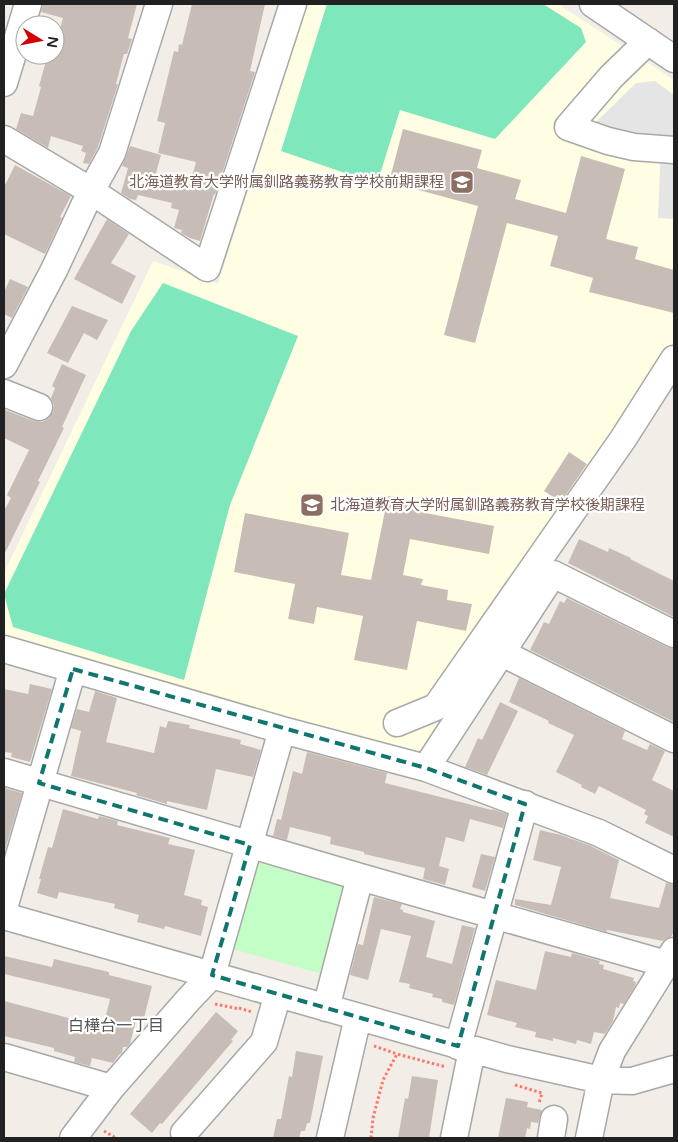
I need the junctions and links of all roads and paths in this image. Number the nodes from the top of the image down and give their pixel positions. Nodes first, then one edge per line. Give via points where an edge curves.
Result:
1 (28, 4) edge
2 (159, 4) edge
3 (293, 4) edge
4 (592, 4) edge
5 (625, 12) edge
6 (648, 41) junction
7 (674, 59) edge
8 (4, 83) edge
9 (4, 138) edge
10 (674, 150) edge
11 (91, 191) junction
12 (10, 337) edge
13 (674, 359) edge
14 (4, 365) edge
15 (4, 393) edge
16 (39, 407) dead end
17 (674, 634) edge
18 (4, 649) edge
19 (502, 653) junction
20 (73, 669) junction
21 (397, 723) dead end
22 (282, 730) junction
23 (674, 739) edge
24 (426, 768) junction
25 (4, 772) edge
26 (39, 783) junction
27 (525, 804) junction
28 (250, 845) junction
29 (674, 870) edge
30 (360, 877) junction
31 (4, 908) edge
32 (496, 915) junction
33 (4, 916) edge
34 (670, 957) edge
35 (212, 975) junction
36 (278, 994) junction
37 (326, 1008) junction
38 (358, 1017) junction
39 (465, 1048) junction
40 (4, 1058) edge
41 (674, 1068) edge
42 (601, 1080) junction
43 (111, 1088) junction
44 (184, 1133) dead end
45 (73, 1138) edge
46 (330, 1138) edge
47 (454, 1138) edge
48 (589, 1138) edge

1 - 8 street
2 - 11 street via 112,154
3 - 11 street via 207,268
4 - 5 street
5 - 6 street
6 - 7 street
6 - 10 street via 611,76 568,127 634,147
9 - 11 street
11 - 12 street via 54,270
12 - 14 street
13 - 21 street via 623,439 436,707
15 - 16 street
17 - 19 street via 553,574
18 - 20 street
19 - 23 street
19 - 24 street
20 - 22 street
20 - 26 street
22 - 24 street
22 - 28 street
24 - 27 street
25 - 26 street
26 - 28 street
26 - 31 street
27 - 29 street via 599,833
27 - 32 street
28 - 30 street
28 - 35 street
30 - 32 street
30 - 37 street
32 - 34 street
32 - 39 street
33 - 35 street
34 - 42 street via 612,1051
35 - 36 street
35 - 43 street
36 - 37 street
36 - 44 street via 264,1042
37 - 38 street
38 - 39 street
38 - 46 street
39 - 42 street
39 - 47 street
40 - 43 street
41 - 42 street via 632,1081
42 - 48 street
43 - 45 street

